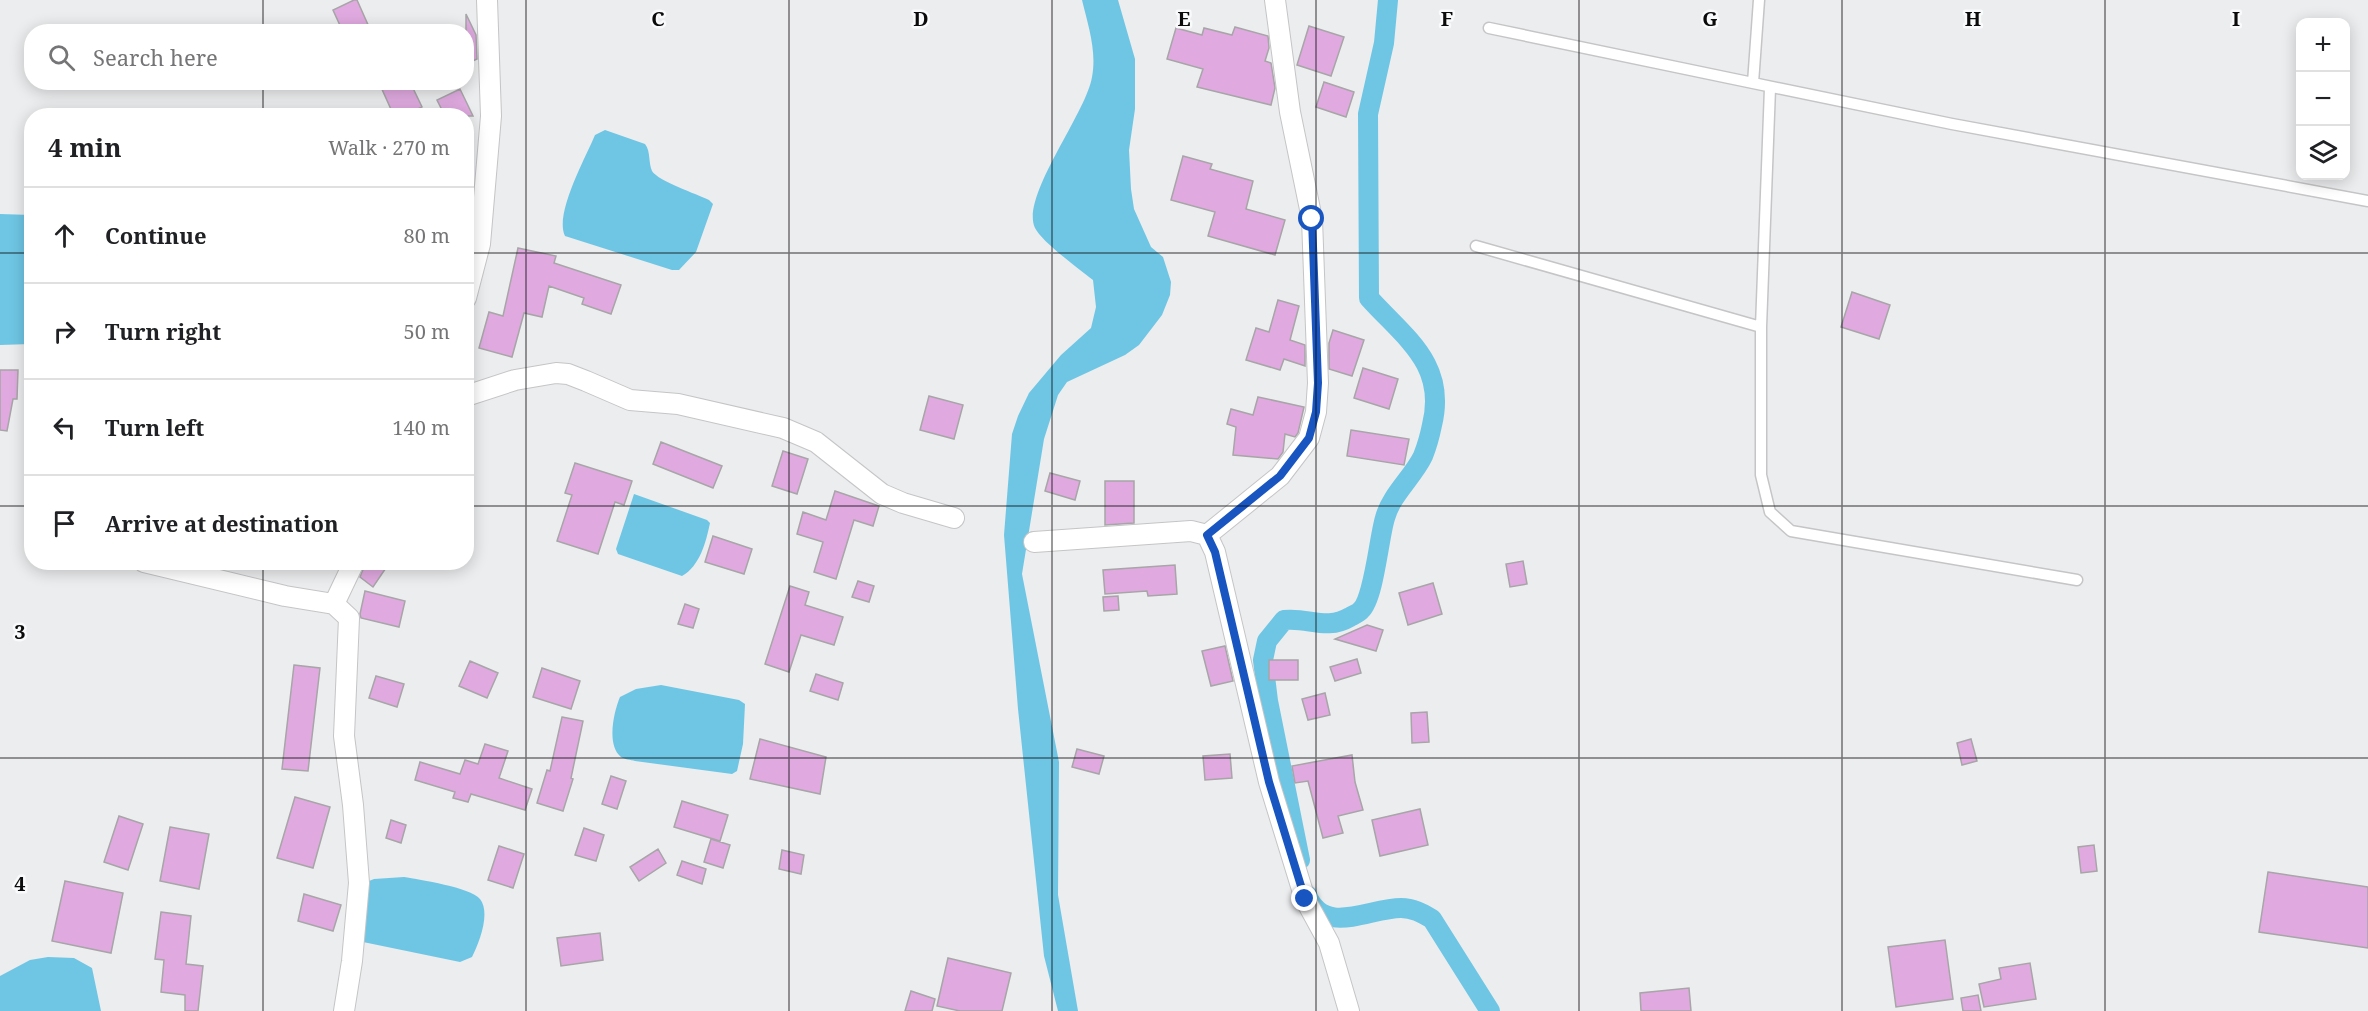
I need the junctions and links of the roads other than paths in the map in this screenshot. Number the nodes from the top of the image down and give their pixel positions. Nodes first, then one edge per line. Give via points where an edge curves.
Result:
1 (487, 0) edge
2 (1275, 0) edge
3 (1759, 0) edge
4 (1490, 28) dead end
5 (1753, 83) junction
6 (1770, 88) junction
7 (2368, 201) edge
8 (1476, 246) dead end
9 (474, 267) edge
10 (1761, 327) junction
11 (474, 393) edge
12 (954, 518) dead end
13 (1207, 535) junction
14 (1034, 542) dead end
15 (177, 570) edge
16 (350, 570) edge
17 (2077, 580) dead end
18 (334, 604) junction
19 (344, 1011) edge
20 (1349, 1011) edge

1 - 9 street via 491,116 480,244
2 - 13 street via 1290,112 1312,219 1316,412 1309,438 1280,476
3 - 5 lane
4 - 5 lane
5 - 6 lane
6 - 7 lane
6 - 10 lane
8 - 10 lane
10 - 17 lane via 1761,475 1770,512 1791,531
11 - 12 street via 515,380 568,374 630,400 678,404 783,428 816,442 882,494
13 - 14 street via 1191,531
13 - 20 street via 1215,552 1269,782 1305,899 1329,943
15 - 18 street
16 - 18 street
18 - 19 street via 349,618 344,736 358,883

